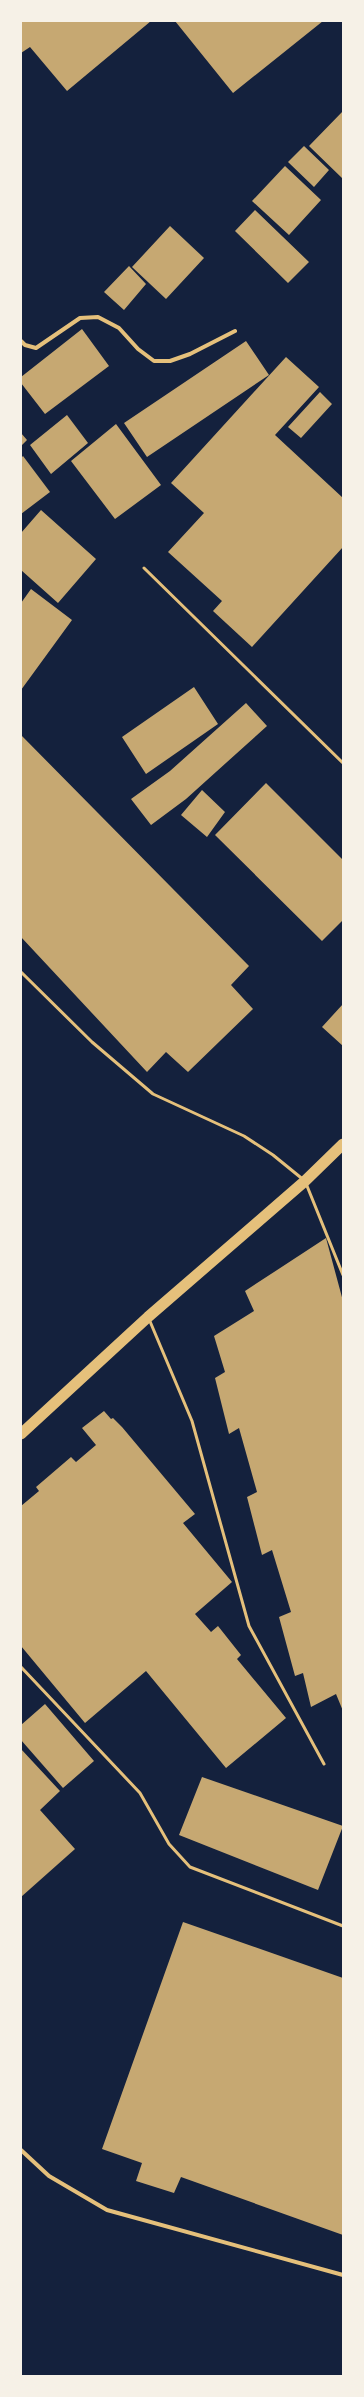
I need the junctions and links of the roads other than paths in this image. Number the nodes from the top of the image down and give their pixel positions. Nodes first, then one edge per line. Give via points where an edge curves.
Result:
1 (235, 331) dead end
2 (21, 341) edge
3 (144, 568) dead end
4 (343, 763) edge
5 (21, 972) edge
6 (343, 1144) edge
7 (305, 1181) junction
8 (343, 1275) edge
9 (148, 1317) junction
10 (21, 1434) edge
11 (21, 1667) edge
12 (324, 1764) dead end
13 (343, 1926) edge
14 (21, 2150) edge
15 (343, 2275) edge

1 - 2 street via 170,361 154,361 138,349 119,328 98,317 80,318 36,348
3 - 4 lane
5 - 7 lane via 92,1042 153,1094 244,1136
6 - 7 highway
7 - 8 lane
7 - 9 highway
9 - 10 highway
9 - 12 lane via 192,1421 249,1626
11 - 13 lane via 140,1794 169,1844 190,1866
14 - 15 street via 49,2176 107,2210

